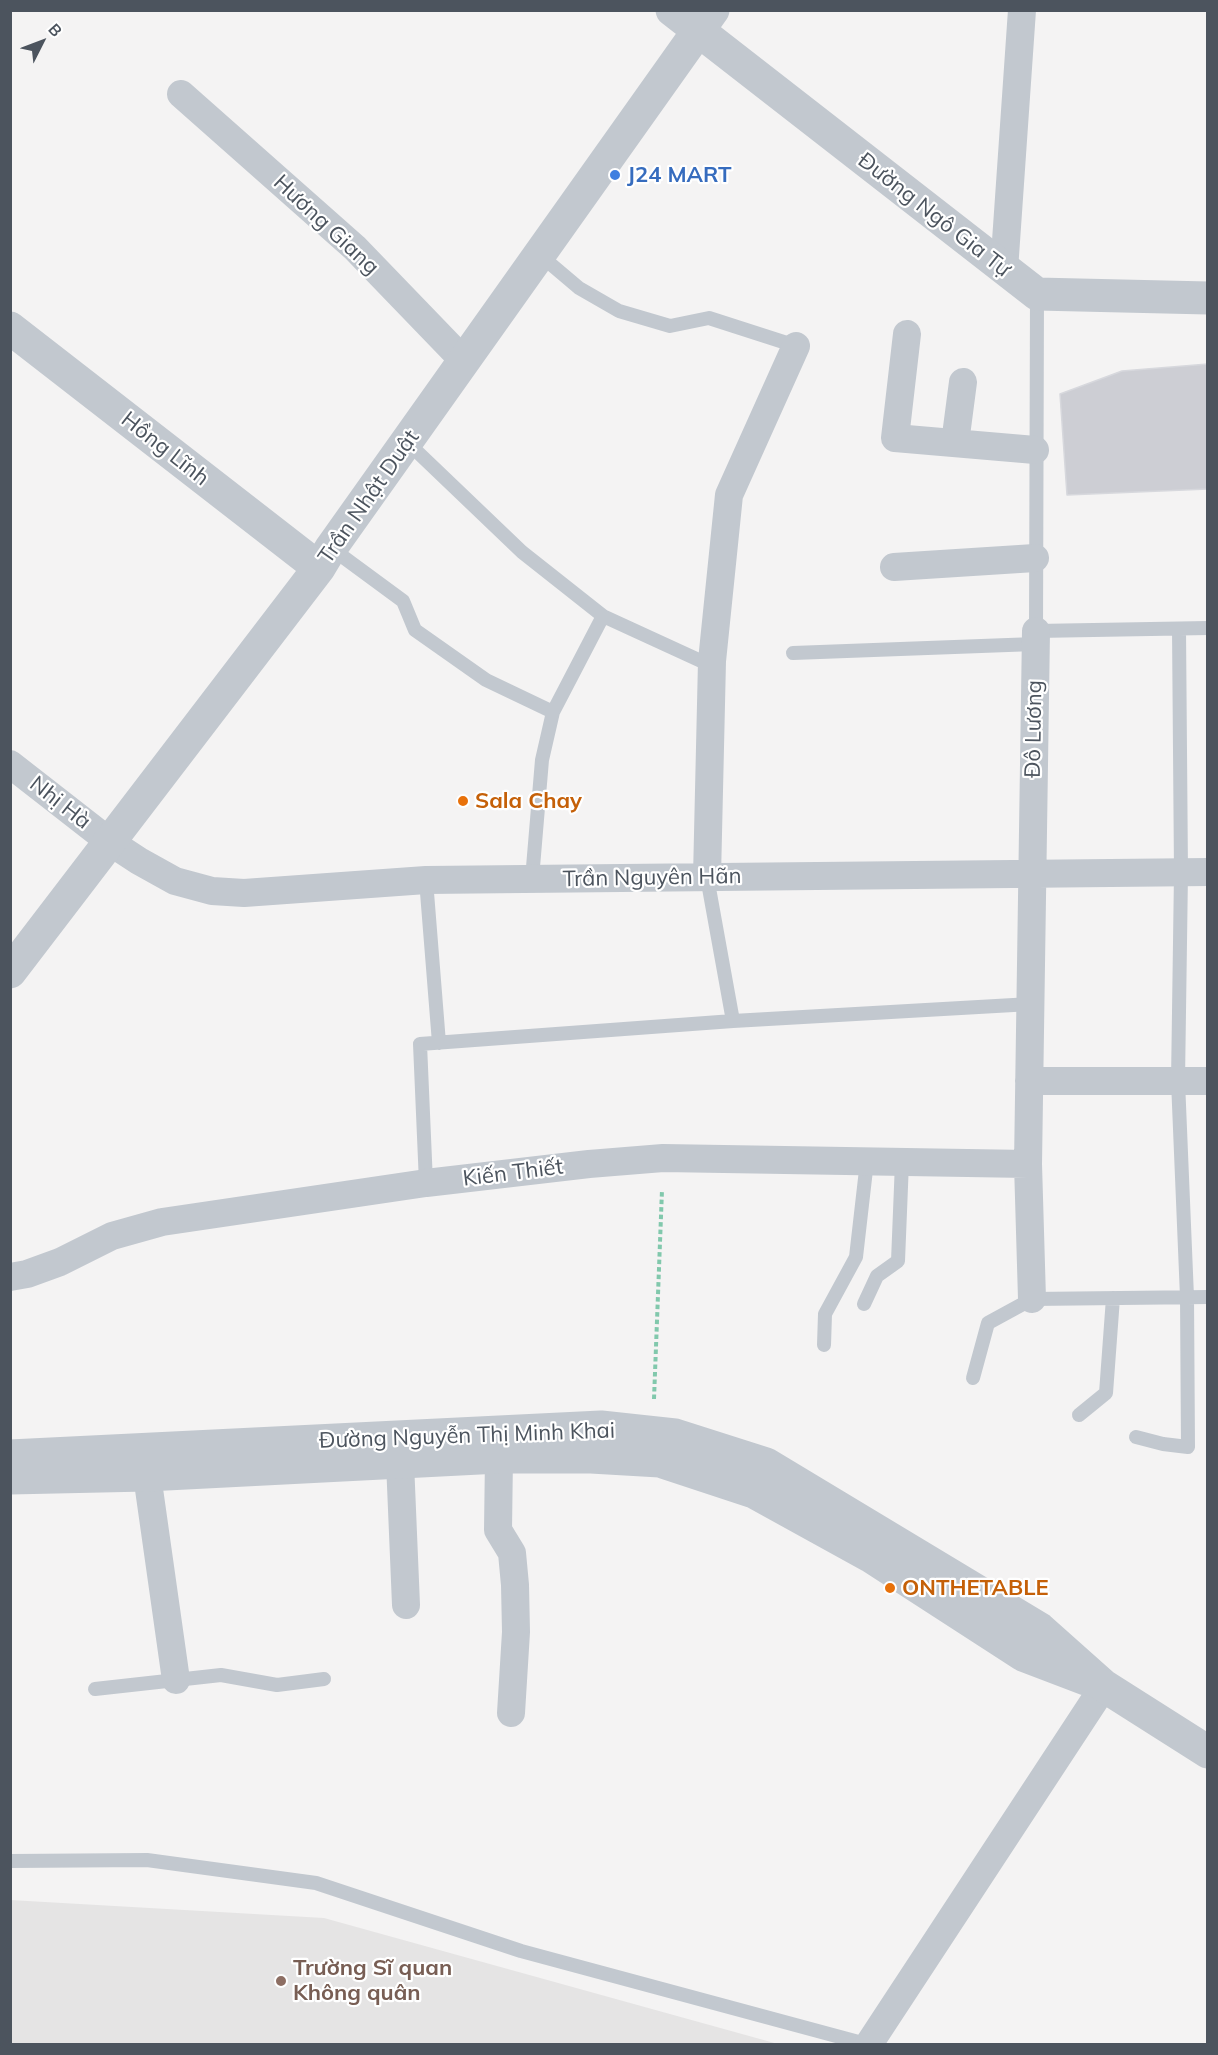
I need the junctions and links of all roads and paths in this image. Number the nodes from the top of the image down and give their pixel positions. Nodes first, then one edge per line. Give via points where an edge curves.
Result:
1 (672, 10) edge
2 (1022, 10) edge
3 (705, 21) edge
4 (181, 94) dead end
5 (540, 255) junction
6 (1005, 270) junction
7 (1037, 294) junction
8 (1208, 298) edge
9 (10, 328) edge
10 (907, 334) dead end
11 (796, 346) joint
12 (465, 361) junction
13 (963, 382) dead end
14 (407, 442) junction
15 (954, 443) junction
16 (1035, 450) junction
17 (325, 558) junction
18 (1035, 558) junction
19 (894, 567) dead end
20 (603, 616) junction
21 (1208, 628) edge
22 (1179, 629) junction
23 (1036, 638) junction
24 (792, 654) dead end
25 (712, 661) junction
26 (553, 712) junction
27 (10, 764) edge
28 (110, 842) junction
29 (1194, 872) edge
30 (1032, 874) junction
31 (707, 877) junction
32 (532, 879) junction
33 (426, 880) junction
34 (10, 972) edge
35 (1031, 1004) junction
36 (733, 1021) junction
37 (439, 1043) junction
38 (1029, 1081) junction
39 (1178, 1081) junction
40 (1208, 1081) edge
41 (663, 1158) junction
42 (867, 1161) junction
43 (902, 1162) junction
44 (1028, 1164) junction
45 (426, 1183) junction
46 (10, 1277) edge
47 (1187, 1297) junction
48 (1208, 1297) edge
49 (1113, 1298) junction
50 (1032, 1299) junction
51 (864, 1304) dead end
52 (824, 1345) dead end
53 (973, 1378) dead end
54 (1079, 1415) dead end
55 (652, 1432) junction
56 (1136, 1437) dead end
57 (10, 1456) edge
58 (499, 1457) junction
59 (146, 1462) junction
60 (400, 1462) junction
61 (10, 1478) edge
62 (406, 1605) dead end
63 (324, 1679) dead end
64 (176, 1680) junction
65 (1104, 1686) junction
66 (94, 1689) dead end
67 (512, 1713) dead end
68 (1208, 1752) edge
69 (10, 1861) edge
70 (868, 2044) edge

1 - 3 street, Đường Ngô Gia Tự
2 - 6 street
3 - 5 street, Trần Nhật Duật
3 - 6 street, Đường Ngô Gia Tự
4 - 12 street, Hương Giang via 354,248
5 - 11 lane via 579,288 619,311 670,326 709,318
5 - 12 street, Trần Nhật Duật
6 - 7 street, Đường Ngô Gia Tự
7 - 8 street
7 - 16 lane, Đô Lương
9 - 17 street, Hồng Lĩnh
10 - 15 street via 895,438
11 - 25 street via 729,495
12 - 14 street, Trần Nhật Duật
13 - 15 street
14 - 17 street, Trần Nhật Duật
14 - 20 lane via 522,552
15 - 16 street
16 - 18 lane, Đô Lương
17 - 26 lane via 403,601 415,630 486,680
17 - 28 street, Trần Nhật Duật
18 - 19 street
18 - 23 lane, Đô Lương
20 - 25 lane via 701,661
20 - 26 lane
21 - 22 lane
22 - 23 lane
22 - 29 lane
23 - 24 lane
23 - 30 street, Đô Lương
25 - 31 street
26 - 32 lane via 542,760
27 - 28 street, Nhị Hà
28 - 33 street, Trần Nguyên Hãn via 175,881 213,891 243,894
28 - 34 street, Trần Nhật Duật
29 - 30 street, Trần Nguyên Hãn
29 - 39 lane
30 - 31 street, Trần Nguyên Hãn
30 - 35 street, Đô Lương
31 - 32 street, Trần Nguyên Hãn
31 - 36 lane
32 - 33 street, Trần Nguyên Hãn
33 - 37 lane
35 - 36 lane
35 - 38 street, Đô Lương
36 - 37 lane
37 - 45 lane via 420,1044
38 - 39 street
38 - 44 street, Đô Lương
39 - 40 street
39 - 47 lane
41 - 42 street, Kiến Thiết
41 - 45 street, Kiến Thiết
41 - 55 path
42 - 43 street, Kiến Thiết
42 - 52 lane via 856,1257 825,1314
43 - 44 street, Kiến Thiết
43 - 51 lane via 898,1261 877,1276
44 - 50 street, Đô Lương
45 - 46 street, Kiến Thiết via 162,1222 112,1236 60,1262
47 - 48 lane
47 - 49 lane
47 - 56 lane via 1188,1448
49 - 50 lane
49 - 54 lane via 1106,1393
50 - 53 lane via 988,1323
55 - 59 street, Đường Nguyễn Thị Minh Khai via 601,1427
55 - 65 street, Đường Nguyễn Thị Minh Khai via 766,1464 1040,1629
57 - 59 street, Đường Nguyễn Thị Minh Khai
58 - 60 street, Đường Nguyễn Thị Minh Khai
58 - 65 street, Đường Nguyễn Thị Minh Khai via 660,1461 754,1492 870,1556 1023,1655
58 - 67 street via 498,1530 512,1553 515,1585
59 - 60 street, Đường Nguyễn Thị Minh Khai
59 - 61 street, Đường Nguyễn Thị Minh Khai
59 - 64 street
60 - 62 street
63 - 64 lane via 277,1685 221,1675
64 - 66 lane
65 - 68 street, Đường Nguyễn Thị Minh Khai
65 - 70 street
69 - 70 lane via 147,1860 316,1883 521,1951

